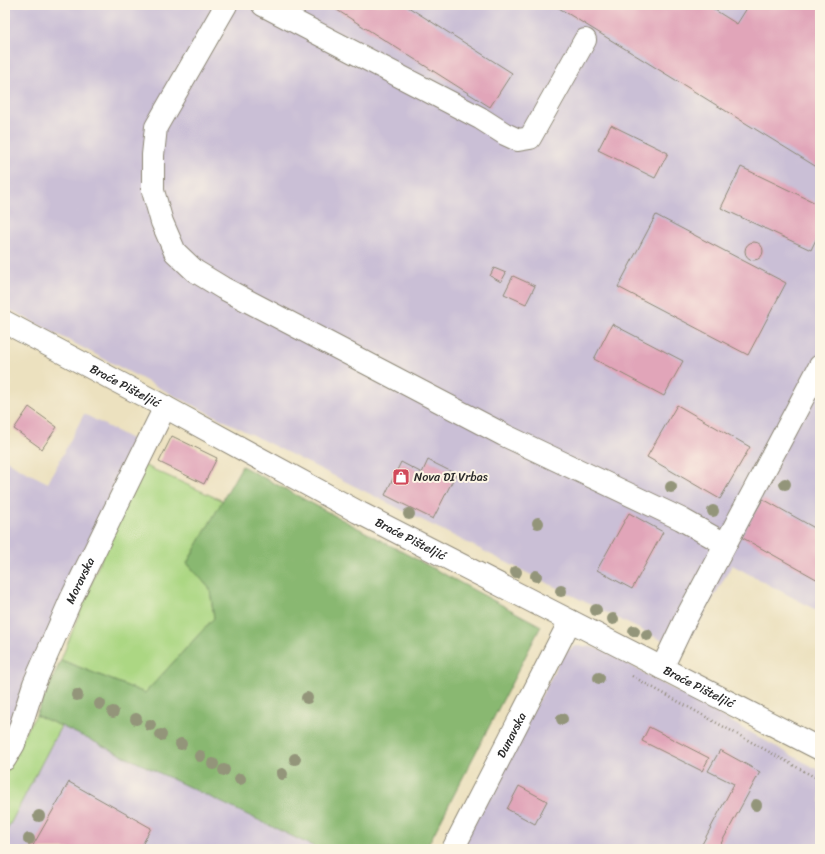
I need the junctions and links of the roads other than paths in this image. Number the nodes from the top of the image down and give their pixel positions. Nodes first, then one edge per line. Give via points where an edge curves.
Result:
1 (226, 5) edge
2 (263, 5) edge
3 (585, 40) dead end
4 (5, 322) edge
5 (820, 366) edge
6 (165, 407) junction
7 (725, 544) junction
8 (570, 621) junction
9 (662, 668) junction
10 (820, 749) edge
11 (5, 759) edge
12 (453, 849) edge

1 - 7 street via 156,127 153,191 162,222 175,252 195,271 223,288 504,435 681,519
2 - 3 street via 518,140 530,138
4 - 6 street, Braće Pišteljić
5 - 7 street
6 - 8 street, Braće Pišteljić via 358,512
6 - 11 street, Moravska via 72,598 34,684 14,744
7 - 9 street
8 - 9 street, Braće Pišteljić
8 - 12 street, Dunavska
9 - 10 street, Braće Pišteljić

